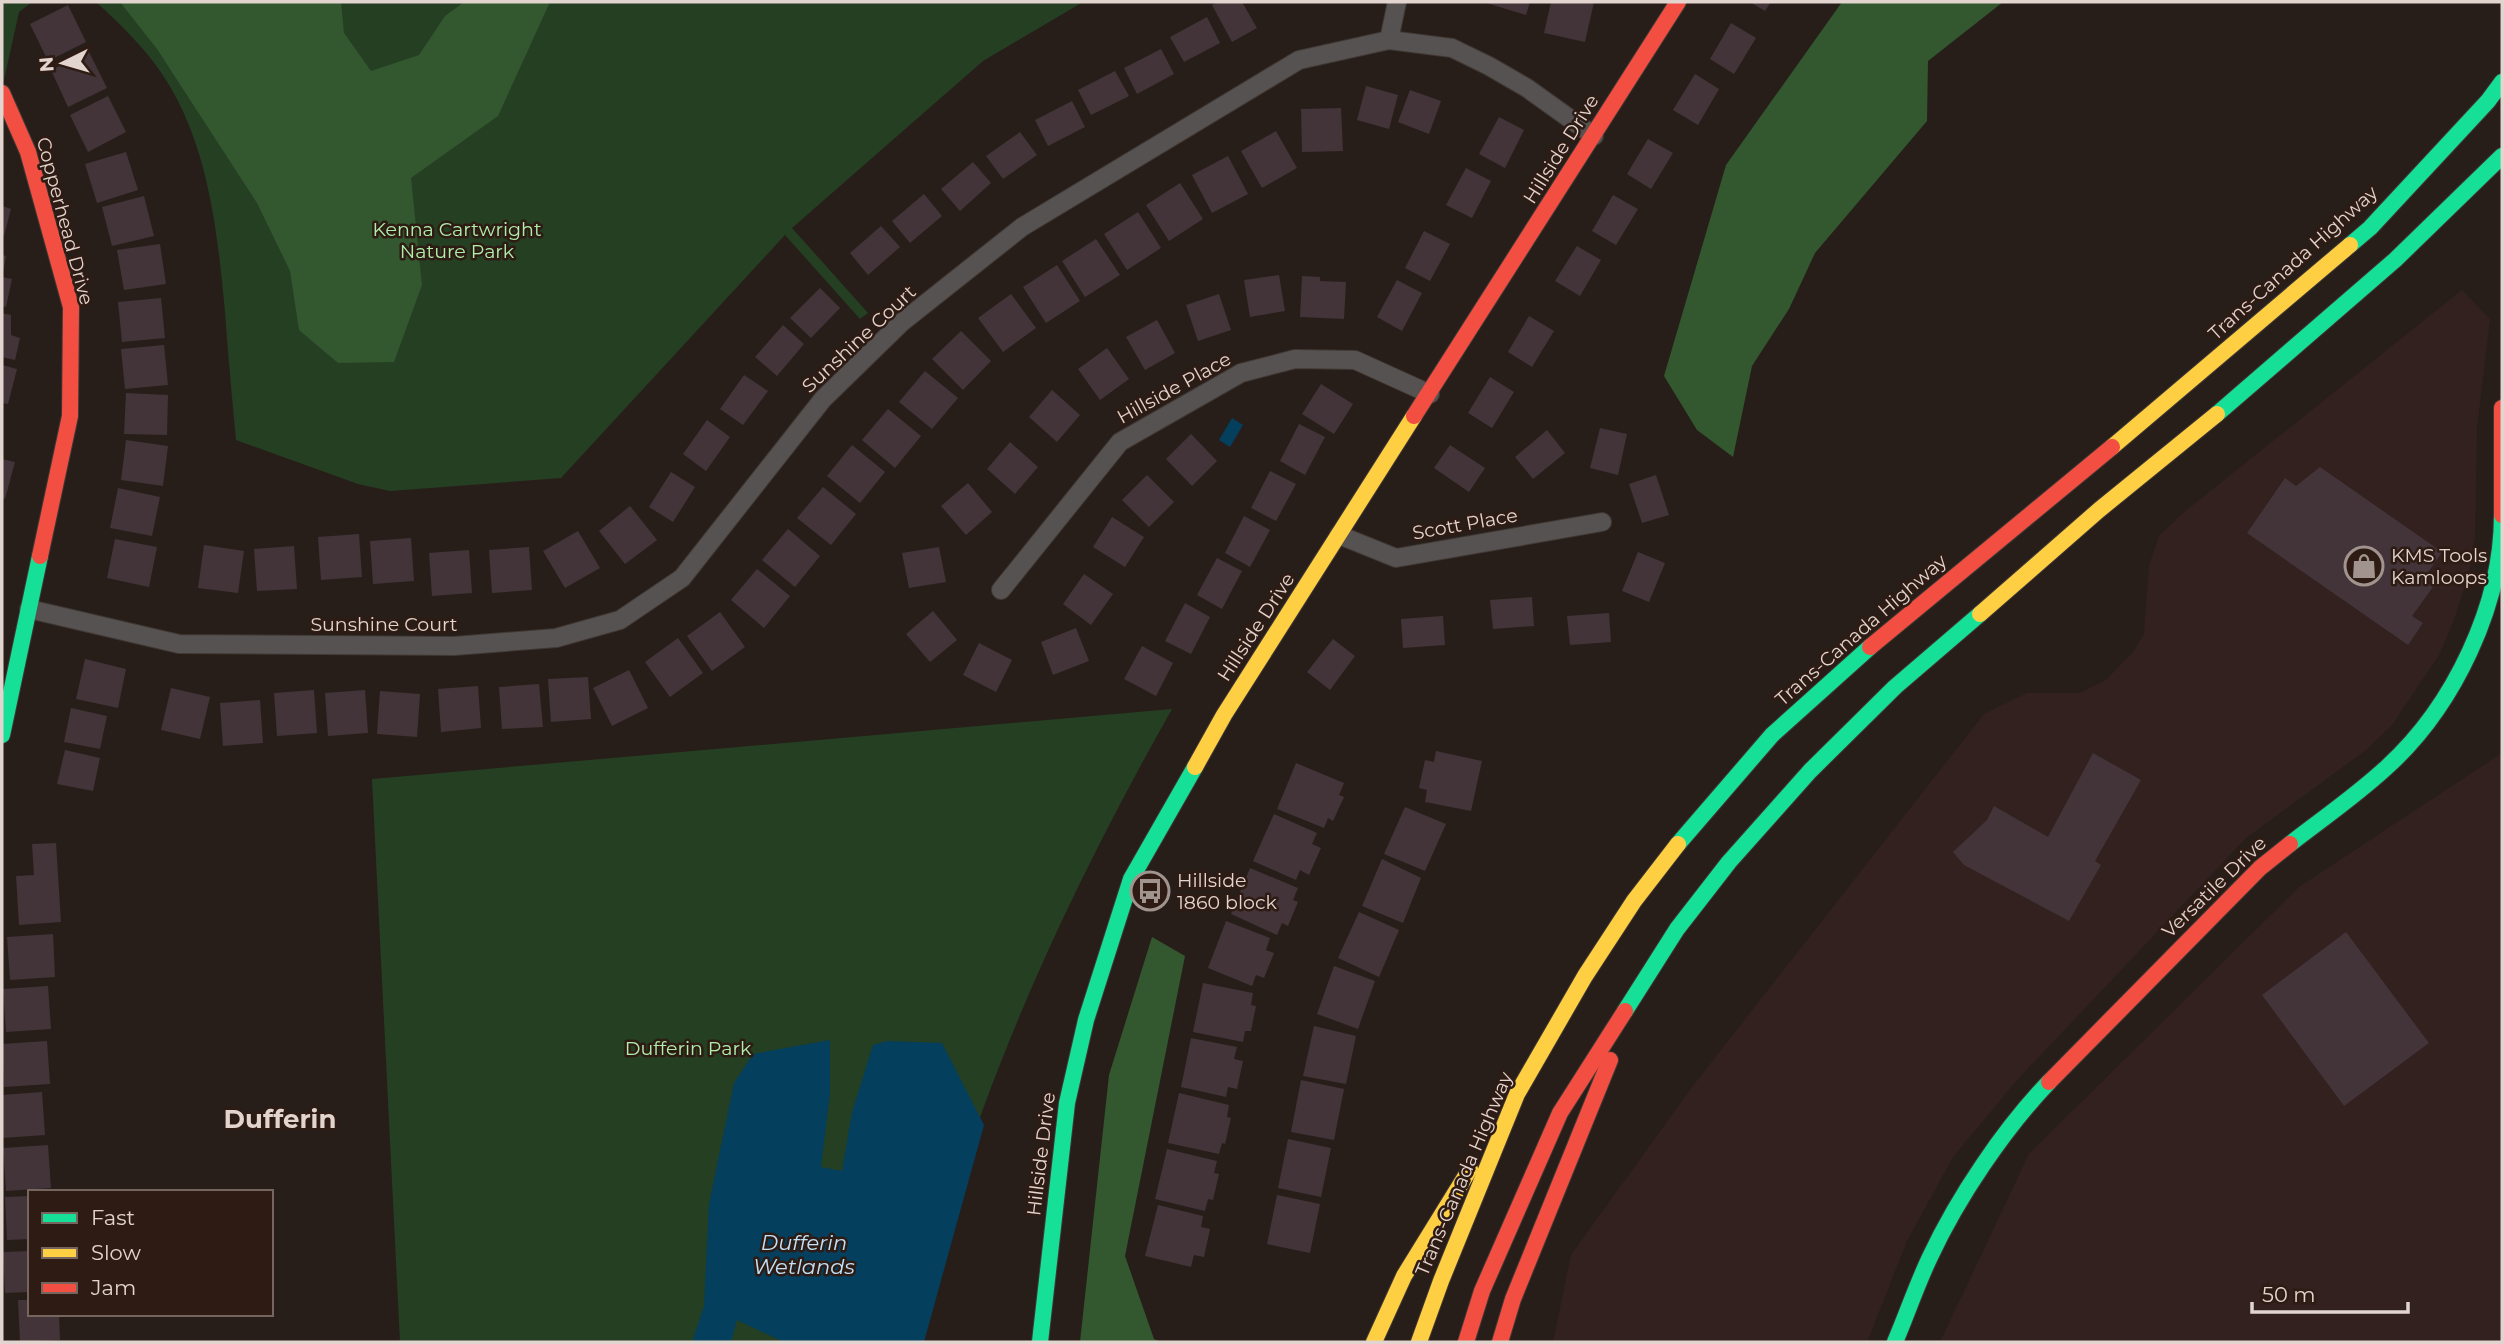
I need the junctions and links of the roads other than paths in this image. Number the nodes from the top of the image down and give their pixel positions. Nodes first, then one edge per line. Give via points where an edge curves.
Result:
1 (1397, 2) edge
2 (1678, 2) edge
3 (1389, 40) junction
4 (2502, 82) edge
5 (2, 93) edge
6 (1594, 136) junction
7 (2502, 156) edge
8 (1430, 394) junction
9 (2502, 408) edge
10 (1602, 522) dead end
11 (1339, 535) junction
12 (1001, 590) dead end
13 (29, 609) junction
14 (2, 735) edge
15 (1641, 984) junction
16 (1517, 1094) junction
17 (1040, 1342) edge
18 (1374, 1342) edge
19 (1419, 1342) edge
20 (1466, 1342) edge
21 (1500, 1342) edge
22 (1895, 1342) edge

1 - 3 street
2 - 6 main road, Hillside Drive
3 - 6 street, Sunshine Court via 1451,48 1477,60 1527,88
3 - 13 street, Sunshine Court via 1299,60 1022,227 901,323 832,390 681,578 620,620 556,638 454,646 179,644
4 - 16 main road, Trans-Canada Highway via 2370,228 1772,735 1693,824 1634,901
5 - 13 main road, Copperhead Drive via 28,152 71,307 70,416
6 - 8 main road, Hillside Drive
7 - 15 main road via 2385,269 1895,687 1810,771 1729,862
8 - 11 main road, Hillside Drive
8 - 12 street, Hillside Place via 1355,360 1295,359 1241,373 1120,442
9 - 22 main road, Versatile Drive via 2502,535 2494,583 2481,628 2446,696 2388,767 2260,868 2035,1097 1978,1172 1944,1231
10 - 11 street, Scott Place via 1396,558
11 - 17 main road, Hillside Drive via 1224,715 1131,879 1086,1020 1067,1102
13 - 14 main road, Copperhead Drive
15 - 20 main road via 1560,1114 1482,1292
15 - 21 main road via 1513,1299
16 - 18 main road via 1404,1276
16 - 19 main road, Trans-Canada Highway

